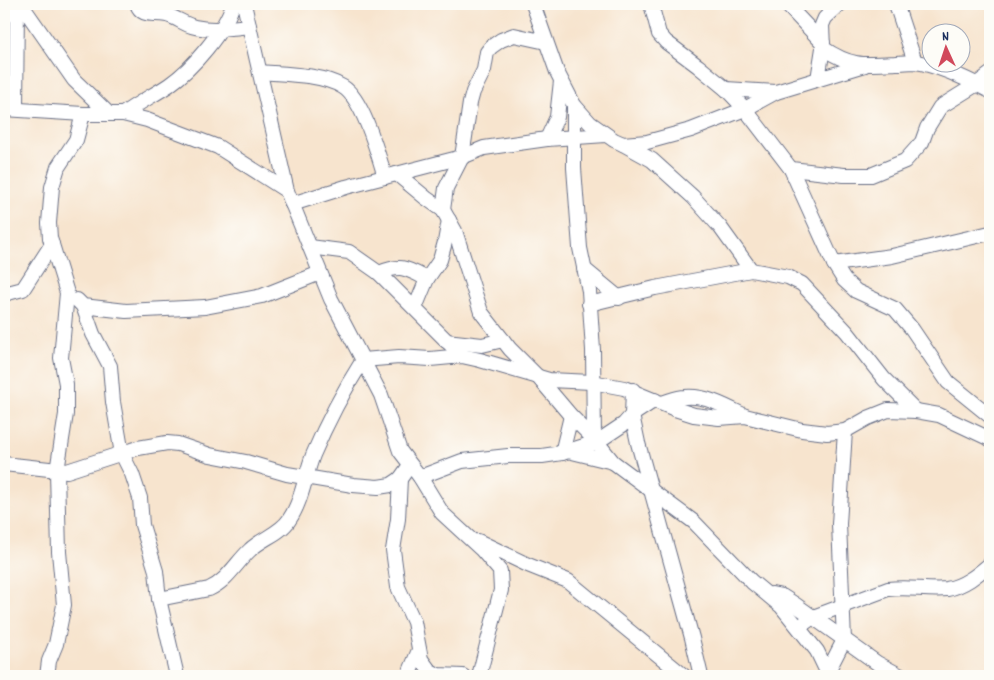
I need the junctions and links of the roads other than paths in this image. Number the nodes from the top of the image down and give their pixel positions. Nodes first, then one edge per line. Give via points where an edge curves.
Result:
1 (17, 4) edge
2 (21, 4) edge
3 (137, 4) edge
4 (232, 4) edge
5 (244, 4) edge
6 (534, 4) edge
7 (651, 4) edge
8 (786, 4) edge
9 (840, 4) edge
10 (896, 4) edge
11 (249, 26) junction
12 (220, 28) junction
13 (546, 42) junction
14 (823, 46) junction
15 (915, 62) junction
16 (865, 65) junction
17 (260, 72) junction
18 (990, 74) edge
19 (818, 78) junction
20 (561, 80) junction
21 (977, 84) junction
22 (726, 90) junction
23 (990, 91) edge
24 (776, 92) junction
25 (574, 105) junction
26 (10, 109) edge
27 (745, 109) junction
28 (83, 114) junction
29 (108, 114) junction
30 (123, 114) junction
31 (606, 135) junction
32 (574, 138) junction
33 (547, 139) junction
34 (623, 144) junction
35 (462, 157) junction
36 (791, 169) junction
37 (391, 175) junction
38 (287, 191) junction
39 (292, 204) junction
40 (446, 215) junction
41 (990, 233) edge
42 (52, 244) junction
43 (310, 246) junction
44 (462, 256) junction
45 (440, 260) junction
46 (41, 262) junction
47 (834, 264) junction
48 (584, 269) junction
49 (751, 270) junction
50 (320, 273) junction
51 (379, 273) junction
52 (427, 279) junction
53 (63, 280) junction
54 (4, 294) edge
55 (619, 298) junction
56 (76, 304) junction
57 (589, 304) junction
58 (415, 308) junction
59 (446, 341) junction
60 (506, 344) junction
61 (462, 356) junction
62 (363, 360) junction
63 (500, 366) junction
64 (538, 376) junction
65 (592, 382) junction
66 (633, 390) junction
67 (658, 402) junction
68 (916, 410) junction
69 (632, 415) junction
70 (571, 416) junction
71 (990, 416) edge
72 (845, 430) junction
73 (118, 432) junction
74 (990, 439) edge
75 (595, 440) junction
76 (138, 448) junction
77 (565, 452) junction
78 (122, 454) junction
79 (612, 462) junction
80 (4, 464) edge
81 (410, 465) junction
82 (57, 471) junction
83 (132, 474) junction
84 (306, 476) junction
85 (420, 478) junction
86 (400, 479) junction
87 (649, 488) junction
88 (466, 535) junction
89 (990, 564) edge
90 (764, 592) junction
91 (159, 599) junction
92 (843, 607) junction
93 (813, 618) junction
94 (802, 632) junction
95 (843, 639) junction
96 (419, 650) junction
97 (828, 675) edge
98 (47, 676) edge
99 (176, 676) edge
100 (408, 676) edge
101 (436, 676) edge
102 (463, 676) edge
103 (479, 676) edge
104 (684, 676) edge
105 (701, 676) edge
106 (902, 676) edge

1 - 26 street
2 - 29 street via 74,80
3 - 12 street via 139,10 147,14 167,15 196,28
4 - 12 street via 230,14
5 - 11 street
6 - 13 street
7 - 22 street via 659,34
8 - 14 street
9 - 14 street via 822,25
10 - 15 street
11 - 12 street
11 - 17 street
12 - 30 street via 183,73
13 - 20 street
13 - 35 street via 514,35 501,40 487,52 482,75 473,92
14 - 16 street via 838,58
14 - 19 street
15 - 16 street
15 - 21 street
16 - 19 street
17 - 37 street via 322,79 342,86 352,94
17 - 38 street
18 - 21 street
19 - 24 street
20 - 25 street
20 - 33 street via 557,117
21 - 23 street
21 - 36 street via 940,107 926,128 922,142 905,161 871,174 844,175
22 - 24 street
22 - 27 street
24 - 27 street
25 - 31 street
25 - 32 street
26 - 28 street
27 - 34 street via 690,130 647,142
27 - 36 street
28 - 29 street
28 - 42 street via 76,140 58,166 52,187 49,222
29 - 30 street
30 - 38 street via 218,147
31 - 32 street
31 - 34 street
32 - 33 street
32 - 48 street via 579,239
33 - 35 street via 484,148
34 - 49 street via 652,160 693,197
35 - 37 street
35 - 40 street via 446,188
36 - 47 street
37 - 39 street
37 - 40 street
38 - 39 street
39 - 43 street
40 - 44 street via 455,231
40 - 45 street via 445,242
41 - 47 street via 892,256
42 - 46 street
42 - 53 street
43 - 50 street
43 - 51 street via 349,252
44 - 45 street
44 - 60 street via 481,312
45 - 52 street
46 - 53 street
46 - 54 street via 23,289
47 - 71 street via 856,292 895,309 948,382
48 - 55 street
48 - 57 street
49 - 55 street
49 - 68 street via 788,276 802,284 884,379
50 - 56 street via 262,296 205,307 126,311
50 - 62 street
51 - 52 street via 399,267
51 - 58 street
52 - 58 street
53 - 56 street
55 - 57 street
56 - 73 street via 110,366
56 - 82 street via 61,358 66,384 66,414
57 - 65 street
58 - 59 street
59 - 60 street
59 - 61 street
60 - 63 street
60 - 64 street
61 - 62 street
61 - 63 street
62 - 81 street via 381,396 400,451
62 - 84 street via 331,418
63 - 64 street
64 - 65 street via 549,380
64 - 70 street
65 - 66 street
65 - 75 street
66 - 67 street
66 - 69 street
67 - 69 street
67 - 72 street via 694,415 719,418 745,416 827,433
68 - 72 street via 888,410
68 - 74 street via 939,416
69 - 75 street via 624,424
69 - 87 street
70 - 75 street
70 - 77 street
72 - 92 street via 839,524
73 - 76 street
73 - 78 street
75 - 77 street
75 - 79 street
76 - 78 street
76 - 83 street
76 - 84 street via 178,444 210,455
77 - 79 street
77 - 85 street via 462,461
78 - 82 street
78 - 83 street
79 - 87 street
80 - 82 street
81 - 85 street
81 - 86 street
82 - 98 street via 64,605
83 - 91 street via 140,498 142,526 156,571
84 - 86 street via 378,487 391,485
84 - 91 street via 288,522 249,550 216,586
85 - 88 street via 442,513
86 - 96 street via 394,566 398,586 414,622
87 - 90 street via 694,522
87 - 105 street
88 - 103 street via 500,571 501,590
88 - 104 street via 568,581
89 - 92 street via 970,580 953,587 888,589
90 - 93 street via 782,596
90 - 94 street via 781,606
91 - 99 street
92 - 93 street
92 - 95 street
93 - 94 street
93 - 95 street
94 - 95 street
94 - 97 street via 817,650
95 - 97 street
95 - 106 street
96 - 100 street
96 - 101 street via 421,659
101 - 102 street

